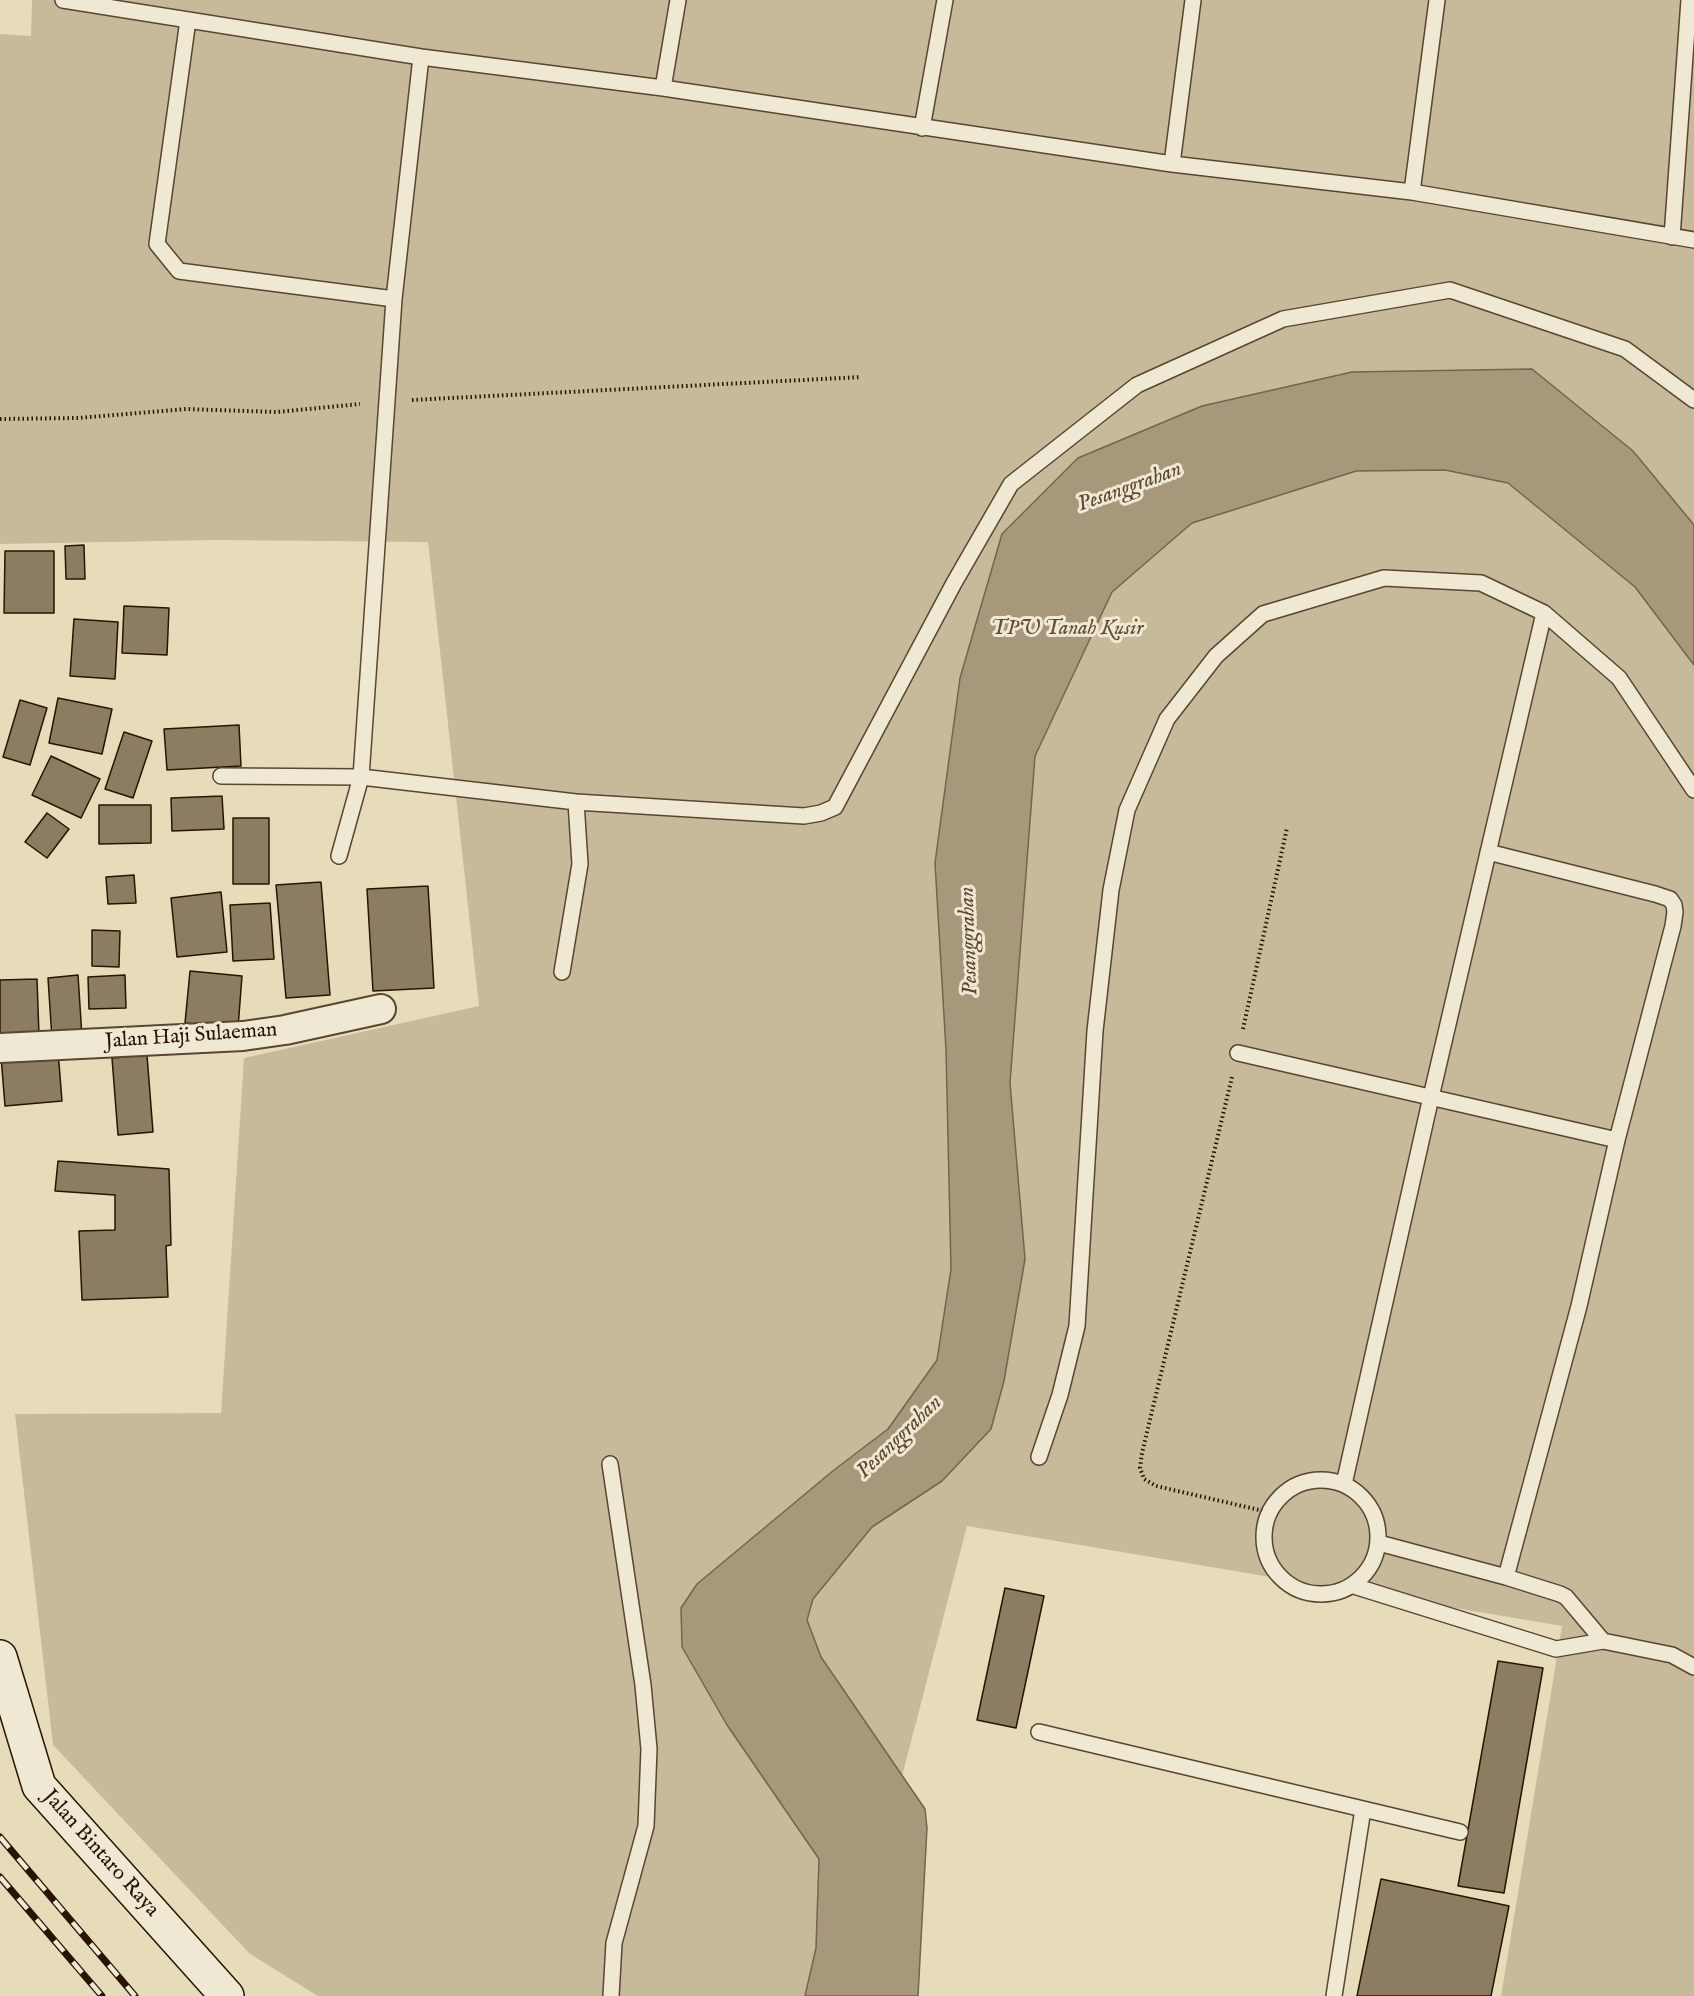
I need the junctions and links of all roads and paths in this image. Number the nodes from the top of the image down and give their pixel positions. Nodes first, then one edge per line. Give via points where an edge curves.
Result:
1 (63, 0) edge
2 (678, 0) edge
3 (945, 0) edge
4 (1193, 0) edge
5 (1437, 0) edge
6 (1689, 0) edge
7 (188, 20) junction
8 (421, 57) junction
9 (663, 88) junction
10 (921, 128) junction
11 (1172, 165) junction
12 (1412, 192) junction
13 (1672, 237) junction
14 (1694, 240) edge
15 (394, 299) junction
16 (861, 377) dead end
17 (1694, 399) edge
18 (387, 401) junction
19 (0, 419) edge
20 (1544, 613) junction
21 (221, 776) dead end
22 (361, 777) junction
23 (1694, 790) edge
24 (576, 802) junction
25 (1287, 828) dead end
26 (1488, 852) junction
27 (339, 856) dead end
28 (562, 972) dead end
29 (381, 1009) dead end
30 (0, 1048) edge
31 (1238, 1053) junction
32 (1431, 1097) junction
33 (1617, 1140) junction
34 (1039, 1457) dead end
35 (610, 1464) dead end
36 (1344, 1484) junction
37 (1268, 1512) junction
38 (1379, 1543) junction
39 (1506, 1577) junction
40 (1354, 1586) junction
41 (1603, 1641) junction
42 (0, 1657) edge
43 (1694, 1667) edge
44 (1039, 1732) dead end
45 (1363, 1809) junction
46 (1460, 1832) dead end
47 (227, 1996) edge
48 (611, 1996) edge
49 (1334, 1996) edge

1 - 7 lane
2 - 9 lane
3 - 10 lane
4 - 11 lane
5 - 12 lane
6 - 13 lane
7 - 8 lane
7 - 15 lane via 157,244 179,271
8 - 9 lane
8 - 15 lane
9 - 10 lane
10 - 11 lane
11 - 12 lane
12 - 13 lane
13 - 14 lane
15 - 18 lane
16 - 18 path
17 - 24 lane via 1624,349 1450,290 1283,319 1137,385 1011,484 835,807 804,816
18 - 19 path via 277,412 186,409 78,418
18 - 22 lane
20 - 23 lane via 1619,678
20 - 26 lane
20 - 34 lane via 1481,583 1384,578 1263,615 1216,656 1167,719 1127,810 1111,890 1095,1031 1077,1326
21 - 22 lane
22 - 24 lane
22 - 27 lane
24 - 28 lane via 579,864
25 - 31 path
26 - 32 lane
26 - 33 lane via 1655,894 1670,899 1674,905 1673,926
29 - 30 street, Jalan Haji Sulaeman via 243,1036
31 - 32 lane
31 - 37 path via 1140,1468 1144,1479 1156,1486
32 - 33 lane
32 - 36 lane
33 - 39 lane via 1579,1306
35 - 48 lane via 649,1749 646,1826 614,1943
36 - 37 lane via 1315,1479 1288,1490
36 - 38 lane via 1371,1508
37 - 40 lane via 1264,1549 1283,1582 1318,1596
38 - 39 lane
38 - 40 lane via 1371,1567
39 - 41 lane via 1566,1597
40 - 41 lane via 1556,1649
41 - 43 lane via 1672,1655
42 - 47 main road, Jalan Bintaro Raya via 39,1786
44 - 45 lane
45 - 46 lane
45 - 49 lane

